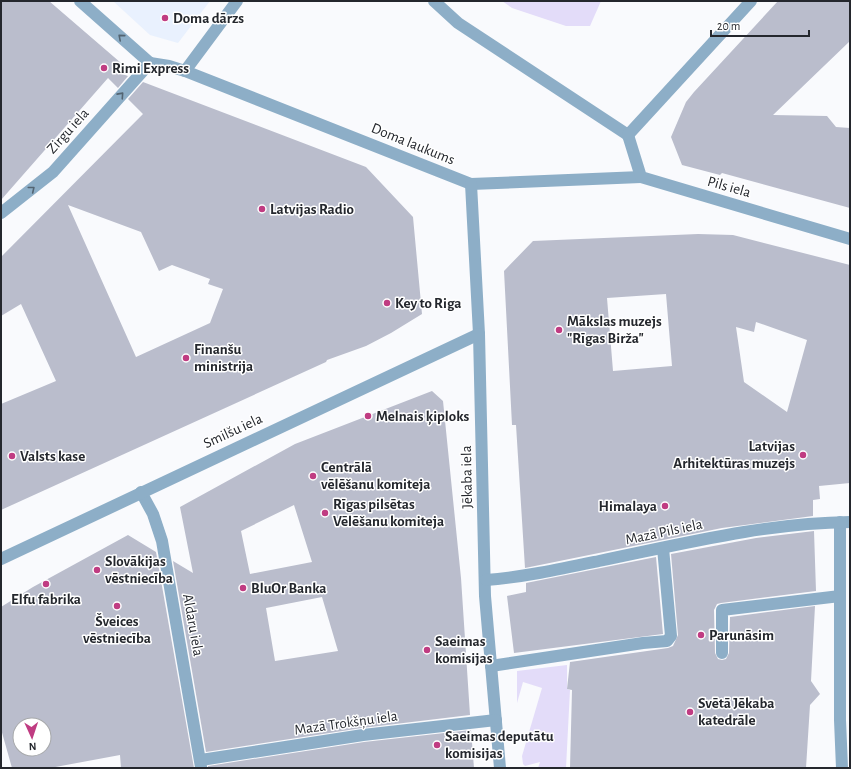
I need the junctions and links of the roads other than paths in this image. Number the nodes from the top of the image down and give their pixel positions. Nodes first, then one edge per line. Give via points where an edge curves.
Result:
1 (80, 1) edge
2 (237, 1) edge
3 (434, 1) edge
4 (751, 1) edge
5 (150, 63) junction
6 (184, 71) junction
7 (628, 135) junction
8 (641, 177) junction
9 (471, 184) junction
10 (1, 213) edge
11 (850, 239) edge
12 (479, 334) junction
13 (142, 492) junction
14 (845, 522) edge
15 (663, 548) junction
16 (1, 559) edge
17 (486, 580) junction
18 (840, 596) junction
19 (722, 653) dead end
20 (491, 666) junction
21 (496, 720) junction
22 (201, 764) edge
23 (500, 768) edge
24 (842, 768) edge

5 -> 1 street
2 - 6 street
3 - 7 street via 458,23
4 - 7 street
5 - 6 street, Doma laukums
10 -> 5 street, Zirgu iela via 53,172
6 - 9 street, Doma laukums
7 - 8 street
8 - 9 street, Doma laukums
8 - 11 street, Pils iela
9 - 12 street, Jēkaba iela
12 - 13 street, Smilšu iela
12 - 17 street, Jēkaba iela
13 - 16 street, Smilšu iela
13 - 22 street, Aldaru iela via 162,541
14 - 15 street, Mazā Pils iela via 785,525
14 - 18 street
15 - 17 street, Mazā Pils iela via 520,577
15 - 20 street via 671,636 667,641
17 - 20 street, Jēkaba iela
18 - 19 street via 722,610
18 - 24 street
20 - 21 street, Jēkaba iela
21 - 22 street, Mazā Trokšņu iela via 363,736
21 - 23 street, Jēkaba iela

